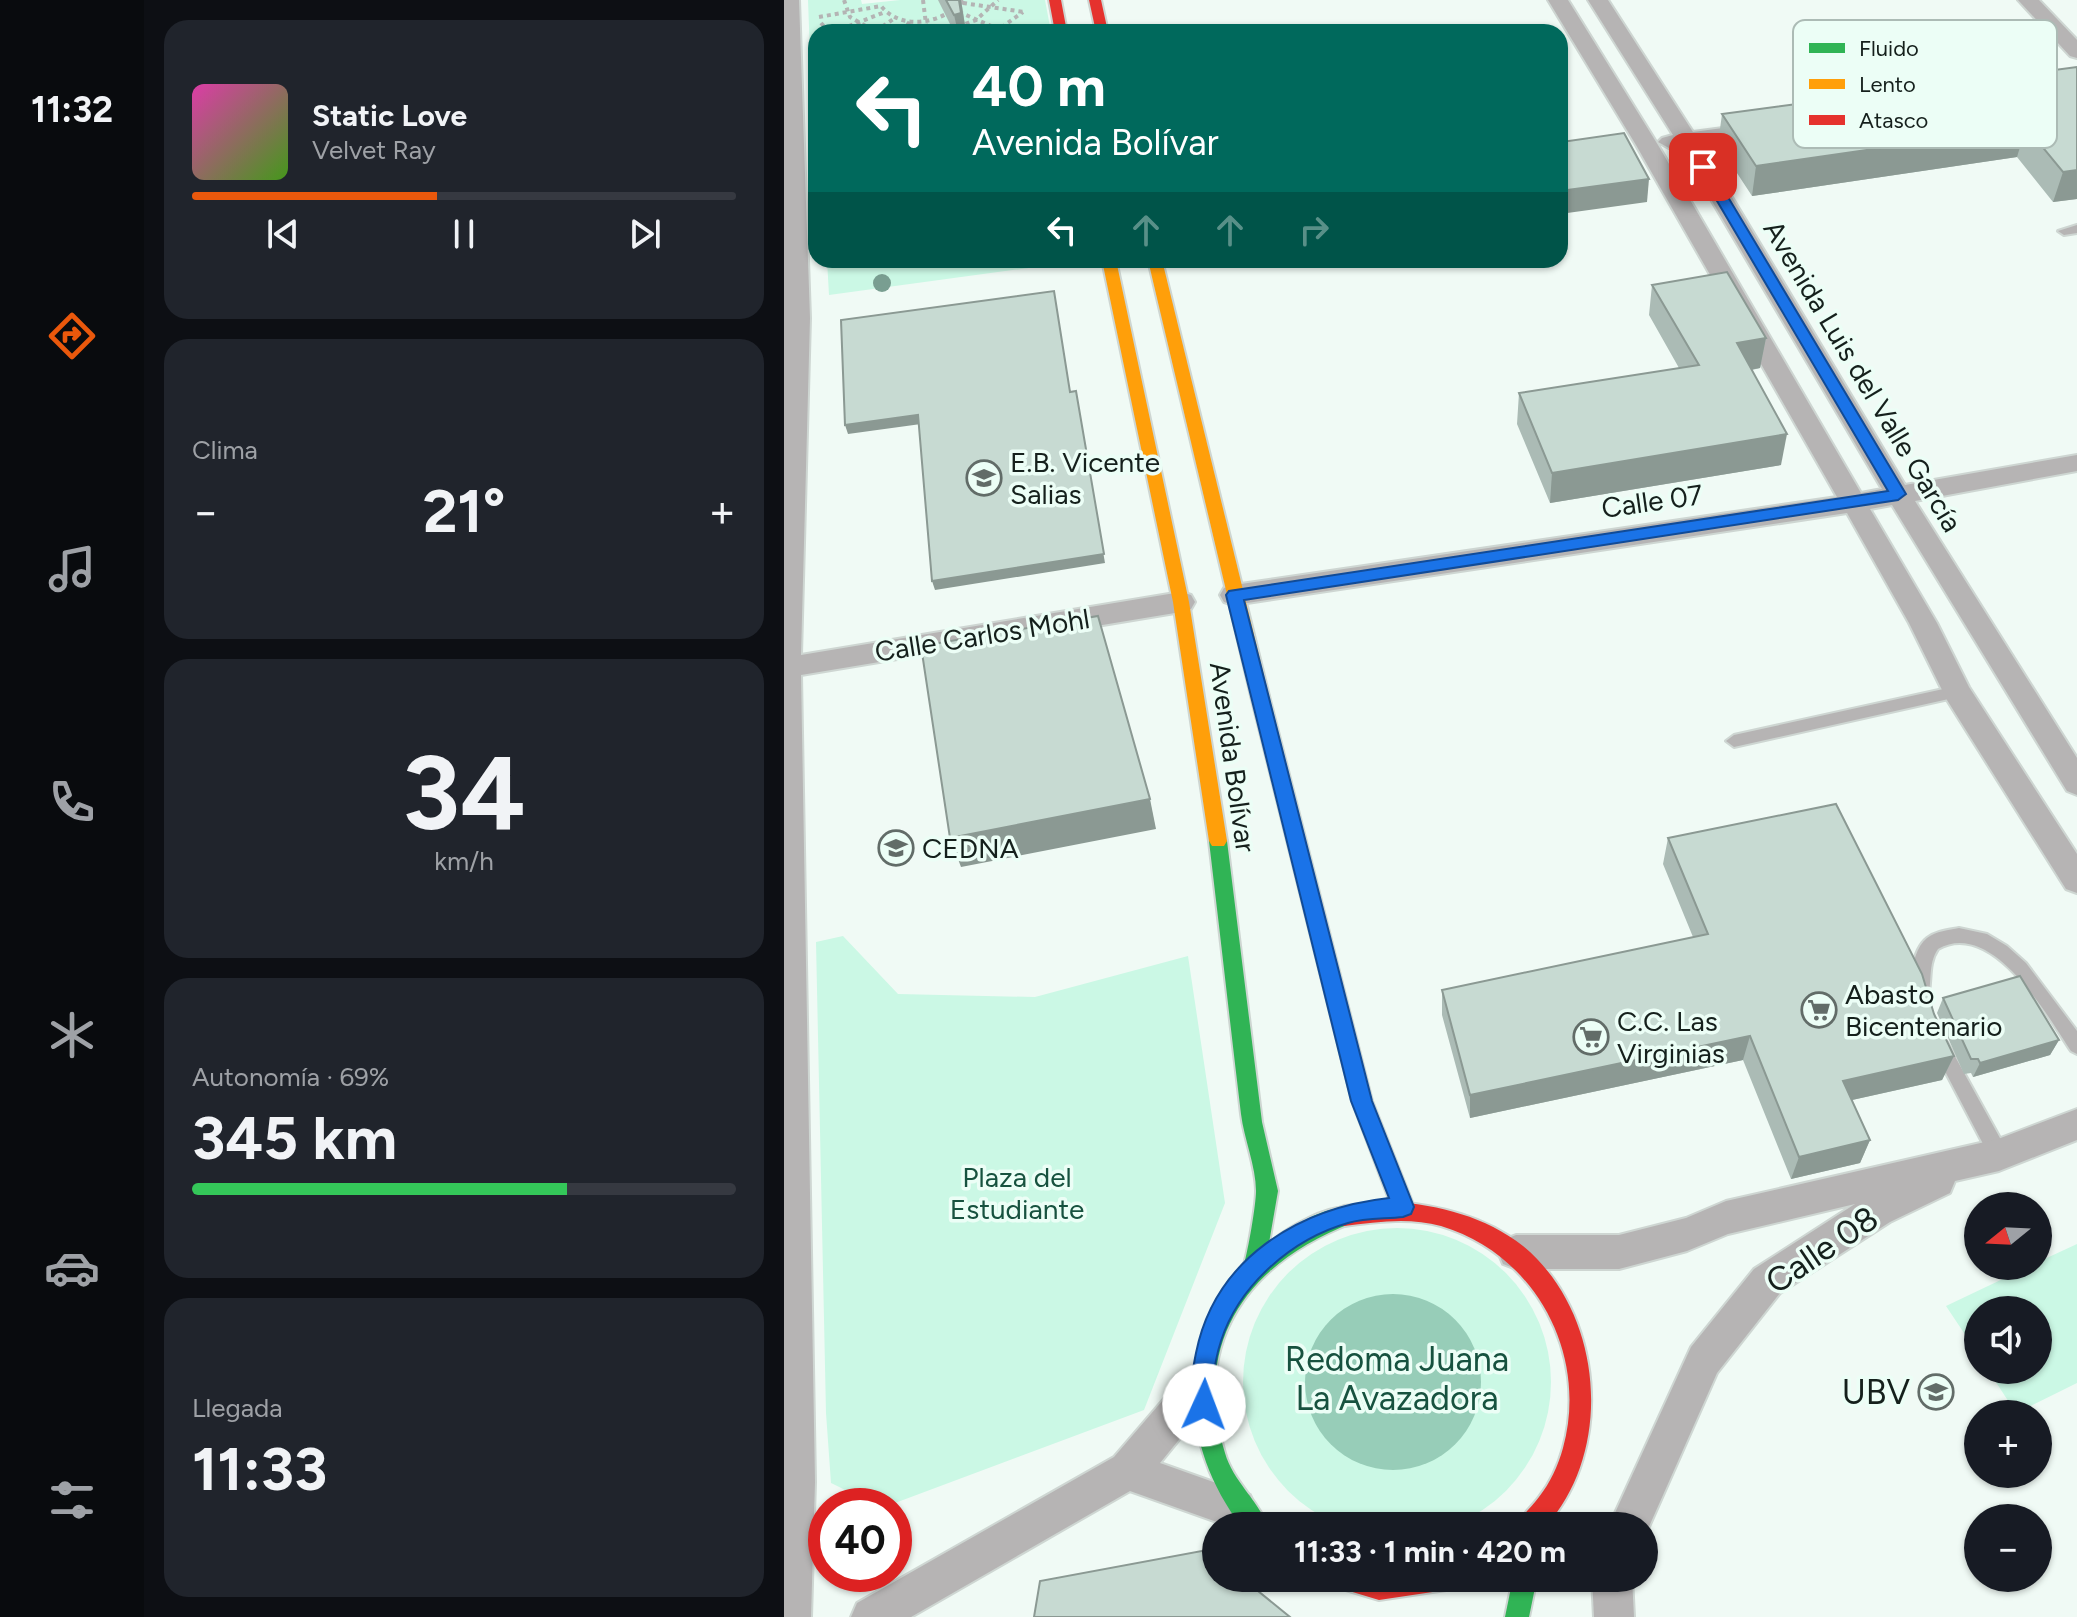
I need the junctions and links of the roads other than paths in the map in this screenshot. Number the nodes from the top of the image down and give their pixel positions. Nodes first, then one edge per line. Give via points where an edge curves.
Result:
1 (1095, 0) edge
2 (1558, 0) edge
3 (1598, 0) edge
4 (2028, 0) edge
5 (790, 11) edge
6 (2047, 20) edge
7 (1100, 24) edge
8 (2057, 31) edge
9 (2077, 52) edge
10 (788, 81) edge
11 (1779, 127) edge
12 (1687, 140) junction
13 (1635, 147) junction
14 (1111, 268) edge
15 (1157, 268) edge
16 (2077, 463) edge
17 (1898, 494) junction
18 (1854, 503) junction
19 (1234, 595) junction
20 (1181, 602) junction
21 (786, 668) edge
22 (1957, 692) junction
23 (1734, 741) dead end
24 (2077, 783) edge
25 (2077, 880) edge
26 (1925, 1006) edge
27 (1935, 1032) edge
28 (2077, 1046) edge
29 (2077, 1124) edge
30 (1999, 1155) junction
31 (1403, 1207) junction
32 (1516, 1252) junction
33 (1254, 1267) junction
34 (1202, 1384) junction
35 (1128, 1471) junction
36 (1233, 1512) edge
37 (1243, 1512) edge
38 (1541, 1512) edge
39 (1635, 1512) edge
40 (1522, 1592) edge
41 (1613, 1592) edge
42 (791, 1617) edge
43 (871, 1617) edge
44 (1517, 1617) edge
45 (1614, 1617) edge

1 - 7 street
2 - 13 street
3 - 12 street, Avenida Luis del Valle García
4 - 6 street
5 - 10 street
8 - 9 street
10 - 21 street via 798,318
11 - 12 street
12 - 13 street
12 - 17 street, Avenida Luis del Valle García
13 - 18 street
14 - 20 street, Avenida Bolívar
15 - 19 street, Avenida Bolívar
16 - 17 street, Calle 07
17 - 18 street, Calle 07
17 - 24 street, Avenida Luis del Valle García
18 - 19 street, Calle 07
18 - 22 street
19 - 31 street, Avenida Bolívar via 1362,1101
20 - 21 street, Calle Carlos Mohl
20 - 33 street, Avenida Bolívar via 1213,799 1252,1122 1267,1191
21 - 42 street via 795,1482
22 - 23 lane
22 - 25 street
26 - 28 lane via 1920,992 1925,954 1934,941 1957,934 1990,943 2035,982
27 - 30 lane
29 - 30 street
30 - 32 street via 1726,1218 1619,1252
30 - 39 street, Calle 08 via 1877,1210 1767,1281 1704,1360
31 - 32 street via 1463,1220
31 - 33 street via 1349,1212 1298,1232
32 - 38 street via 1553,1295 1576,1348 1582,1407 1569,1467
33 - 34 street via 1228,1301 1210,1341
34 - 35 street
34 - 37 street via 1208,1449
35 - 36 street
35 - 43 street
40 - 44 street
41 - 45 street

